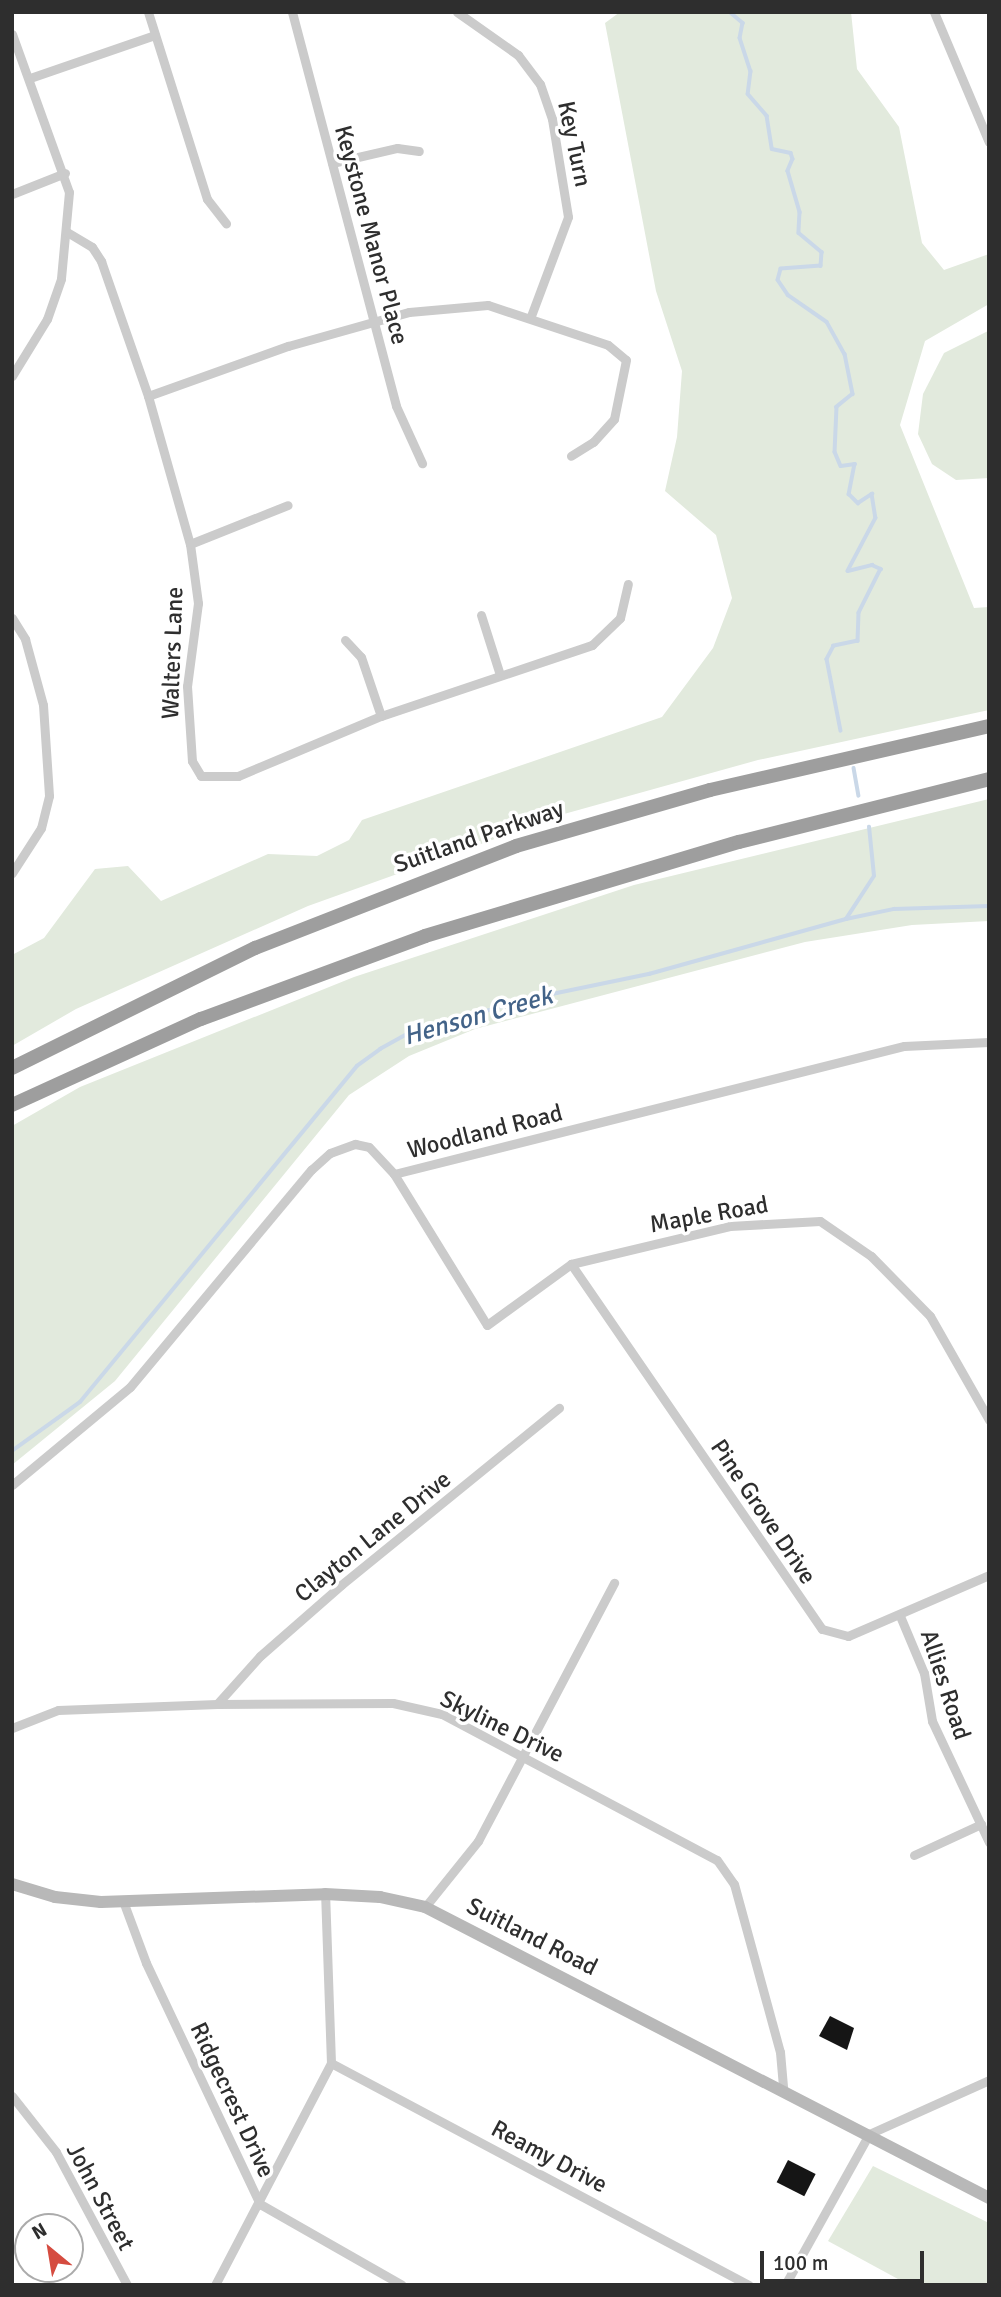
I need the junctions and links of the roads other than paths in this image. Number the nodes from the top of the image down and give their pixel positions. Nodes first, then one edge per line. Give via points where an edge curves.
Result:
1 (148, 12) edge
2 (292, 12) edge
3 (457, 12) edge
4 (934, 12) edge
5 (12, 34) edge
6 (155, 35) junction
7 (30, 78) junction
8 (989, 142) edge
9 (419, 150) dead end
10 (332, 163) junction
11 (65, 173) junction
12 (12, 194) edge
13 (226, 223) dead end
14 (68, 232) junction
15 (531, 316) junction
16 (377, 323) junction
17 (12, 376) edge
18 (148, 396) junction
19 (571, 456) dead end
20 (422, 463) dead end
21 (288, 505) dead end
22 (190, 544) junction
23 (628, 584) dead end
24 (481, 615) dead end
25 (12, 618) edge
26 (345, 640) dead end
27 (500, 675) junction
28 (381, 716) junction
29 (989, 726) edge
30 (989, 779) edge
31 (12, 873) edge
32 (989, 1042) edge
33 (12, 1068) edge
34 (12, 1105) edge
35 (394, 1174) junction
36 (571, 1264) junction
37 (985, 1401) edge
38 (559, 1408) dead end
39 (989, 1420) edge
40 (12, 1485) edge
41 (989, 1575) edge
42 (614, 1583) dead end
43 (900, 1616) junction
44 (216, 1704) junction
45 (12, 1728) edge
46 (526, 1758) junction
47 (981, 1824) junction
48 (989, 1842) edge
49 (914, 1855) dead end
50 (12, 1884) edge
51 (325, 1894) junction
52 (123, 1901) junction
53 (425, 1907) junction
54 (331, 2063) junction
55 (989, 2080) edge
56 (783, 2090) junction
57 (12, 2096) edge
58 (869, 2134) junction
59 (989, 2198) edge
60 (260, 2204) junction
61 (127, 2285) edge
62 (215, 2285) edge
63 (402, 2285) edge
64 (749, 2285) edge
65 (785, 2285) edge

1 - 6 street
2 - 10 street, Keystone Manor Place
3 - 15 street, Key Turn via 518,55 540,84 552,119 568,217
4 - 8 street
5 - 7 street
6 - 7 street
6 - 13 street via 207,199
7 - 11 street
9 - 10 street via 397,148
10 - 16 street, Keystone Manor Place
11 - 12 street
11 - 14 street
14 - 17 street via 61,279 47,319
14 - 18 street, Walters Lane via 101,261
15 - 16 street via 465,303
15 - 19 street via 617,349 629,366 614,419 593,442
16 - 18 street via 288,346
16 - 20 street, Keystone Manor Place via 401,422
18 - 22 street, Walters Lane
21 - 22 street
22 - 28 street, Walters Lane via 198,603 187,686 192,761 201,776 238,776
23 - 27 street, Walters Lane via 620,618 605,638
24 - 27 street
25 - 31 street via 36,674 49,776 41,828
26 - 28 street via 361,657
27 - 28 street, Walters Lane
29 - 33 highway, Suitland Parkway via 684,797 480,859 255,948
30 - 34 highway via 726,846 425,936 213,1014
32 - 35 street, Woodland Road via 904,1046
35 - 36 street, Maple Road via 487,1325
35 - 40 street, Woodland Road via 369,1147 355,1144 321,1160 130,1387
36 - 37 street, Maple Road via 730,1226 820,1222 871,1256 923,1308
36 - 43 street, Pine Grove Drive via 822,1629 839,1637
37 - 39 street, Maple Road
38 - 44 street, Clayton Lane Drive via 341,1585 260,1656
41 - 43 street, Pine Grove Drive
42 - 46 street
43 - 47 street, Allies Road via 924,1673 932,1721
44 - 45 street, Skyline Drive via 58,1710
44 - 46 street, Skyline Drive via 393,1703 442,1714
46 - 53 street via 478,1842
46 - 56 street, Skyline Drive via 706,1854 726,1870 780,2052
47 - 48 street, Allies Road
47 - 49 street
50 - 52 main road, Suitland Road via 55,1897
51 - 52 main road, Suitland Road
51 - 53 main road, Suitland Road via 380,1896
51 - 54 street
52 - 60 street, Ridgecrest Drive via 146,1963
53 - 56 main road, Suitland Road
54 - 60 street
54 - 64 street, Reamy Drive
55 - 58 street
56 - 58 main road, Suitland Road
57 - 61 street, John Street via 56,2152
58 - 59 main road, Suitland Road
58 - 65 street
60 - 62 street
60 - 63 street, Ridgecrest Drive

